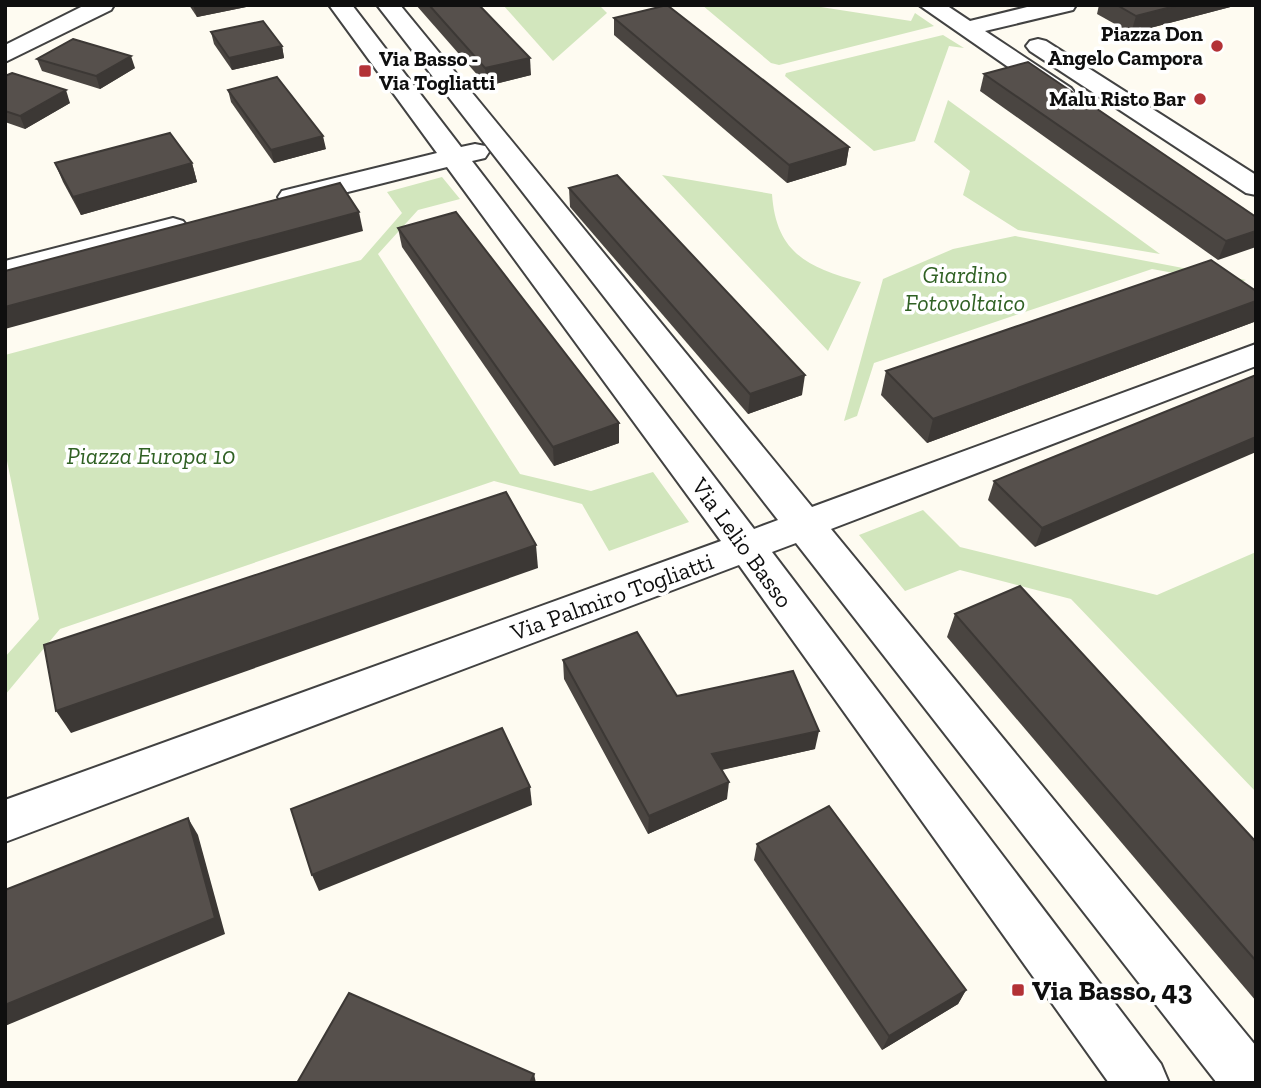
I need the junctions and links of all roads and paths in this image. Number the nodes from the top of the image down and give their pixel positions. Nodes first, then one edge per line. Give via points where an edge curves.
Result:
1 (103, 5) edge
2 (340, 5) edge
3 (388, 5) edge
4 (930, 5) edge
5 (1065, 5) edge
6 (970, 17) edge
7 (998, 21) junction
8 (5, 55) edge
9 (1082, 106) edge
10 (501, 146) junction
11 (452, 158) junction
12 (1256, 187) edge
13 (263, 205) edge
14 (195, 222) edge
15 (5, 270) edge
16 (1256, 354) edge
17 (804, 525) junction
18 (746, 546) junction
19 (5, 821) edge
20 (1142, 1083) edge
21 (1251, 1083) edge

1 - 8 street
2 - 11 street, Via Lelio Basso
3 - 10 street
4 - 6 street
5 - 7 street
6 - 7 street
6 - 9 street
7 - 12 street
10 - 11 street
10 - 17 street
11 - 13 street
11 - 18 street, Via Lelio Basso
14 - 15 street
16 - 17 street, Via Palmiro Togliatti
17 - 18 street, Via Palmiro Togliatti
17 - 21 street
18 - 19 street, Via Palmiro Togliatti
18 - 20 street, Via Lelio Basso

